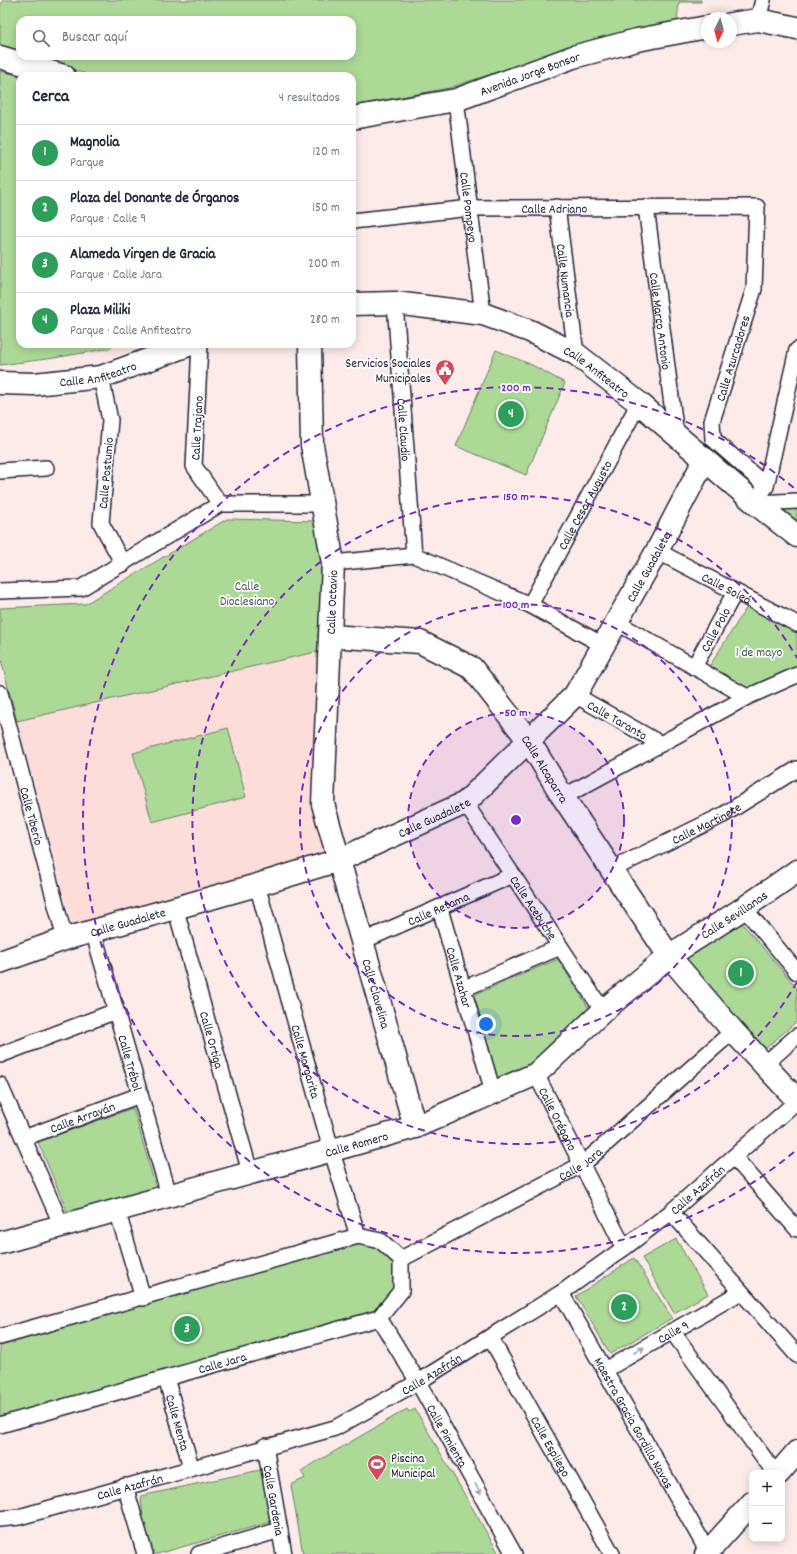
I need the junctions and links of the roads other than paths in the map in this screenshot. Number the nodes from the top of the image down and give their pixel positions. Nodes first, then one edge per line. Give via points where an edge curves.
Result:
1 (761, 10) edge
2 (737, 21) edge
3 (701, 28) edge
4 (797, 28) edge
5 (0, 57) edge
6 (51, 72) edge
7 (456, 100) junction
8 (356, 117) edge
9 (557, 207) junction
10 (646, 207) junction
11 (757, 207) joint
12 (471, 208) junction
13 (356, 221) edge
14 (395, 303) junction
15 (356, 304) edge
16 (483, 314) junction
17 (180, 348) edge
18 (200, 348) edge
19 (310, 348) edge
20 (797, 350) edge
21 (576, 354) junction
22 (101, 377) junction
23 (0, 383) edge
24 (639, 403) junction
25 (790, 411) edge
26 (676, 435) junction
27 (705, 459) junction
28 (46, 468) dead end
29 (0, 471) edge
30 (760, 494) junction
31 (797, 501) edge
32 (220, 504) junction
33 (322, 504) junction
34 (797, 536) edge
35 (657, 550) junction
36 (414, 555) junction
37 (333, 562) junction
38 (123, 564) junction
39 (0, 591) edge
40 (735, 592) junction
41 (530, 606) junction
42 (616, 622) junction
43 (797, 624) edge
44 (330, 636) junction
45 (603, 645) junction
46 (694, 667) junction
47 (797, 675) edge
48 (0, 692) edge
49 (575, 695) junction
50 (747, 697) junction
51 (530, 741) junction
52 (660, 744) junction
53 (797, 769) edge
54 (564, 796) junction
55 (466, 803) junction
56 (339, 860) junction
57 (611, 870) junction
58 (797, 871) edge
59 (513, 875) junction
60 (257, 885) junction
61 (175, 907) junction
62 (744, 908) junction
63 (440, 909) junction
64 (93, 931) junction
65 (65, 939) junction
66 (363, 941) junction
67 (560, 947) junction
68 (669, 956) junction
69 (0, 962) edge
70 (797, 972) edge
71 (463, 989) junction
72 (116, 1011) junction
73 (603, 1011) junction
74 (733, 1031) junction
75 (797, 1036) edge
76 (0, 1054) edge
77 (765, 1064) junction
78 (536, 1074) junction
79 (0, 1085) edge
80 (492, 1092) junction
81 (140, 1095) junction
82 (797, 1101) edge
83 (415, 1127) junction
84 (24, 1138) junction
85 (331, 1149) junction
86 (734, 1157) junction
87 (583, 1164) junction
88 (250, 1172) junction
89 (169, 1195) junction
90 (117, 1210) junction
91 (671, 1212) junction
92 (62, 1226) junction
93 (797, 1229) edge
94 (358, 1236) junction
95 (0, 1243) edge
96 (624, 1248) junction
97 (401, 1259) junction
98 (741, 1292) junction
99 (561, 1293) junction
100 (143, 1298) junction
101 (379, 1318) junction
102 (672, 1332) junction
103 (0, 1337) edge
104 (490, 1337) junction
105 (797, 1355) edge
106 (605, 1370) junction
107 (166, 1378) junction
108 (418, 1382) junction
109 (0, 1425) edge
110 (265, 1446) junction
111 (797, 1452) edge
112 (191, 1467) junction
113 (773, 1470) edge
114 (782, 1470) edge
115 (125, 1486) junction
116 (749, 1506) edge
117 (0, 1519) edge
118 (280, 1530) junction
119 (707, 1553) edge
120 (145, 1554) edge
121 (199, 1554) edge
122 (284, 1554) edge
123 (514, 1554) edge
124 (612, 1554) edge

1 - 2 street
1 - 4 street
3 - 7 street, Avenida Jorge Bonsor via 637,40 573,57
5 - 6 street
7 - 8 street, Avenida Jorge Bonsor
7 - 12 street, Calle Pompeyo
9 - 10 street, Calle Adriano
9 - 12 street, Calle Adriano
9 - 21 street, Calle Numancia
10 - 11 street, Calle Adriano
10 - 26 street, Calle Marco Antonio
11 - 30 street, Calle Azurcadores via 754,289 712,427 713,439
12 - 13 street, Calle Adriano
12 - 16 street, Calle Pompeyo
14 - 15 street, Calle Anfiteatro
14 - 16 street, Calle Anfiteatro
14 - 36 street, Calle Claudio
16 - 21 street, Calle Anfiteatro via 530,331
17 - 22 street, Calle Anfiteatro
18 - 32 street, Calle Trajano via 194,466
19 - 33 street, Calle Octavio via 312,446
20 - 25 street
21 - 24 street, Calle Anfiteatro
22 - 23 street, Calle Anfiteatro via 34,384
22 - 38 street, Calle Postumio via 110,420 100,523
24 - 26 street, Calle Anfiteatro
24 - 41 street, Calle Cesar Augusto
25 - 30 street
26 - 27 street, Calle Anfiteatro
27 - 30 street, Calle Anfiteatro
27 - 35 street, Calle Guadalete
28 - 29 street
30 - 31 street
30 - 34 street, Calle Anfiteatro
32 - 33 street
32 - 38 street
33 - 37 street, Calle Octavio
35 - 40 street, Calle Soleá
35 - 42 street, Calle Guadalete
36 - 37 street
36 - 41 street
37 - 44 street, Calle Octavio
38 - 39 street via 81,588
40 - 43 street, Calle Soleá
40 - 46 street, Calle Polo
41 - 45 street
42 - 45 street, Calle Guadalete
42 - 46 street
44 - 51 street, Calle Alcaparra via 420,642 472,668
44 - 56 street, Calle Octavio via 323,804
45 - 49 street, Calle Guadalete
46 - 50 street
47 - 50 street
48 - 65 street, Calle Tiberio
49 - 51 street, Calle Guadalete
49 - 52 street, Calle Taranto
50 - 52 street
51 - 54 street, Calle Alcaparra
51 - 55 street, Calle Guadalete
52 - 54 street
53 - 57 street, Calle Martinete via 723,815
54 - 57 street, Calle Alcaparra
55 - 56 street, Calle Guadalete
55 - 59 street, Calle Acebuche
56 - 60 street, Calle Guadalete
56 - 66 street, Calle Clavelina
57 - 68 street, Calle Alcaparra
58 - 62 street, Calle Sevillanas
59 - 63 street, Calle Retama
59 - 67 street, Calle Acebuche
60 - 61 street, Calle Guadalete
60 - 85 street, Calle Margarita
61 - 64 street, Calle Guadalete
61 - 88 street, Calle Ortiga
62 - 68 street, Calle Sevillanas
62 - 70 street
63 - 66 street, Calle Retama
63 - 71 street, Calle Azahar
64 - 65 street, Calle Guadalete
64 - 72 street, Calle Trébol
65 - 69 street, Calle Guadalete
66 - 83 street, Calle Clavelina
67 - 71 street
67 - 73 street, Calle Acebuche
68 - 73 street, Calle Romero
68 - 74 street, Calle Alcaparra
71 - 80 street, Calle Azahar
72 - 76 street
72 - 81 street, Calle Trébol
73 - 78 street, Calle Romero
74 - 77 street, Calle Alcaparra
74 - 87 street, Calle Jara
75 - 77 street
77 - 82 street, Calle Alcaparra
78 - 80 street, Calle Romero
78 - 87 street, Calle Orégano
79 - 84 street
80 - 83 street, Calle Romero
81 - 84 street, Calle Arrayán
81 - 89 street, Calle Trébol
82 - 86 street, Calle Azafrán
83 - 85 street, Calle Romero
84 - 92 street
85 - 88 street, Calle Romero
85 - 94 street, Calle Margarita
86 - 91 street, Calle Azafrán
86 - 93 street
87 - 96 street, Calle Orégano
87 - 97 street, Calle Jara
88 - 89 street, Calle Romero
89 - 90 street, Calle Romero
90 - 92 street, Calle Romero
90 - 100 street
91 - 96 street, Calle Azafrán
91 - 98 street
92 - 95 street, Calle Romero
94 - 97 street via 381,1241
94 - 100 street
96 - 99 street, Calle Azafrán
97 - 101 street via 401,1291
98 - 102 street, Calle 9
98 - 105 street
99 - 104 street, Calle Azafrán
99 - 106 street, Maestra Gracia Gordillo Navas
100 - 103 street
101 - 107 street, Calle Jara
101 - 108 street, Calle Pimienta
106 -> 102 street, Calle 9
102 - 113 street
104 - 108 street, Calle Azafrán
104 - 124 street, Calle Espliego
106 - 119 street, Maestra Gracia Gordillo Navas
107 - 109 street, Calle Jara
107 - 112 street, Calle Menta
108 - 110 street, Calle Azafrán via 335,1428
108 -> 123 street, Calle Pimienta
110 - 112 street, Calle Azafrán
110 - 118 street, Calle Gardenia
111 - 114 street
112 - 115 street, Calle Azafrán
115 - 117 street, Calle Azafrán via 19,1517
115 - 120 street
116 - 119 street
118 - 121 street
118 - 122 street, Calle Gardenia

